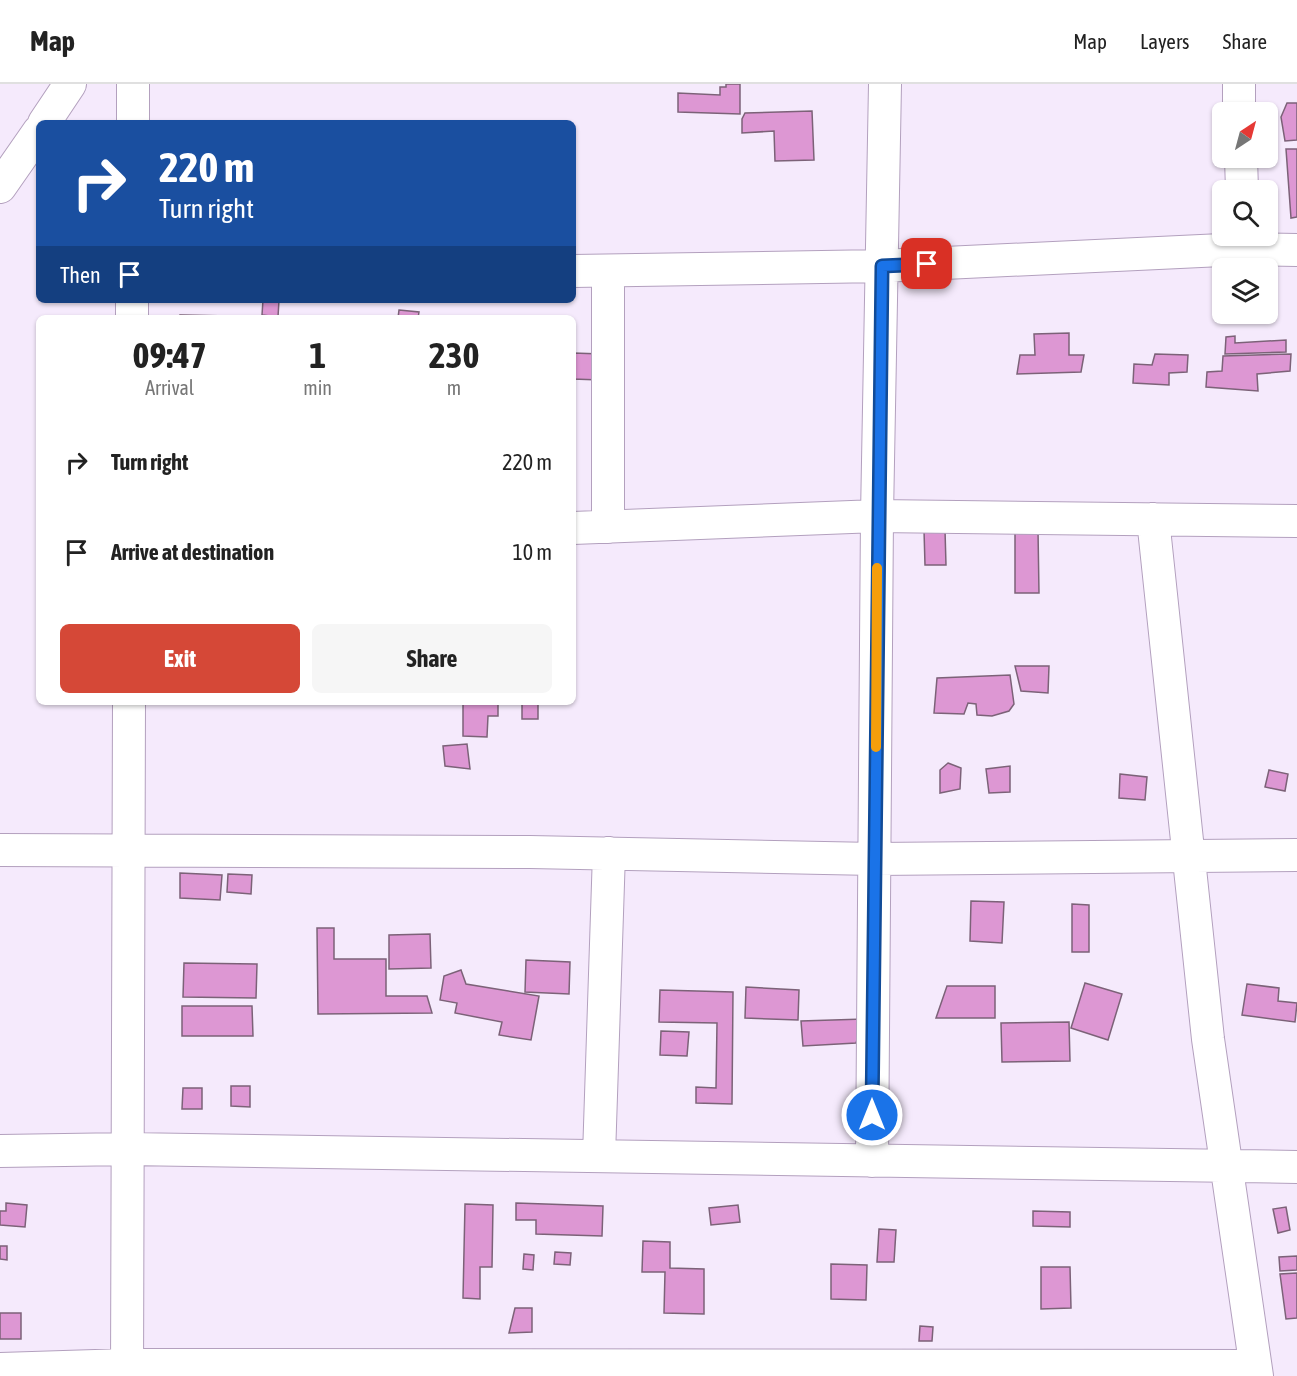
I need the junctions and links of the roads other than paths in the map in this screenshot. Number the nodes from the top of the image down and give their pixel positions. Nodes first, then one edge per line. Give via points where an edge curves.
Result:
1 (70, 84) edge
2 (133, 84) edge
3 (885, 84) edge
4 (1239, 84) edge
5 (1239, 102) edge
6 (46, 120) edge
7 (133, 120) edge
8 (36, 135) edge
9 (0, 187) edge
10 (1212, 244) edge
11 (1270, 246) edge
12 (1297, 250) edge
13 (882, 266) junction
14 (576, 271) edge
15 (608, 271) junction
16 (877, 516) junction
17 (1153, 519) junction
18 (1297, 521) edge
19 (608, 527) junction
20 (576, 528) edge
21 (129, 705) edge
22 (0, 850) edge
23 (128, 850) junction
24 (609, 853) junction
25 (1187, 855) junction
26 (1297, 855) edge
27 (874, 859) junction
28 (128, 1149) junction
29 (0, 1151) edge
30 (599, 1156) junction
31 (872, 1161) junction
32 (1227, 1165) junction
33 (1297, 1167) edge
34 (0, 1369) edge
35 (127, 1370) edge
36 (663, 1371) edge
37 (1256, 1371) edge

1 - 6 street
2 - 7 street
3 - 13 street
4 - 5 street
8 - 9 street
10 - 13 street
11 - 12 street
13 - 15 street
13 - 16 street
14 - 15 street
15 - 19 street
16 - 17 street
16 - 19 street
16 - 27 street
17 - 18 street
17 - 25 street
19 - 20 street
21 - 23 street
22 - 23 street
23 - 24 street
23 - 28 street
24 - 27 street
24 - 30 street
25 - 26 street
25 - 27 street
25 - 32 street
27 - 31 street
28 - 29 street
28 - 30 street
28 - 35 street
30 - 31 street
31 - 32 street
32 - 33 street
32 - 37 street
34 - 35 street
35 - 36 street
36 - 37 street

